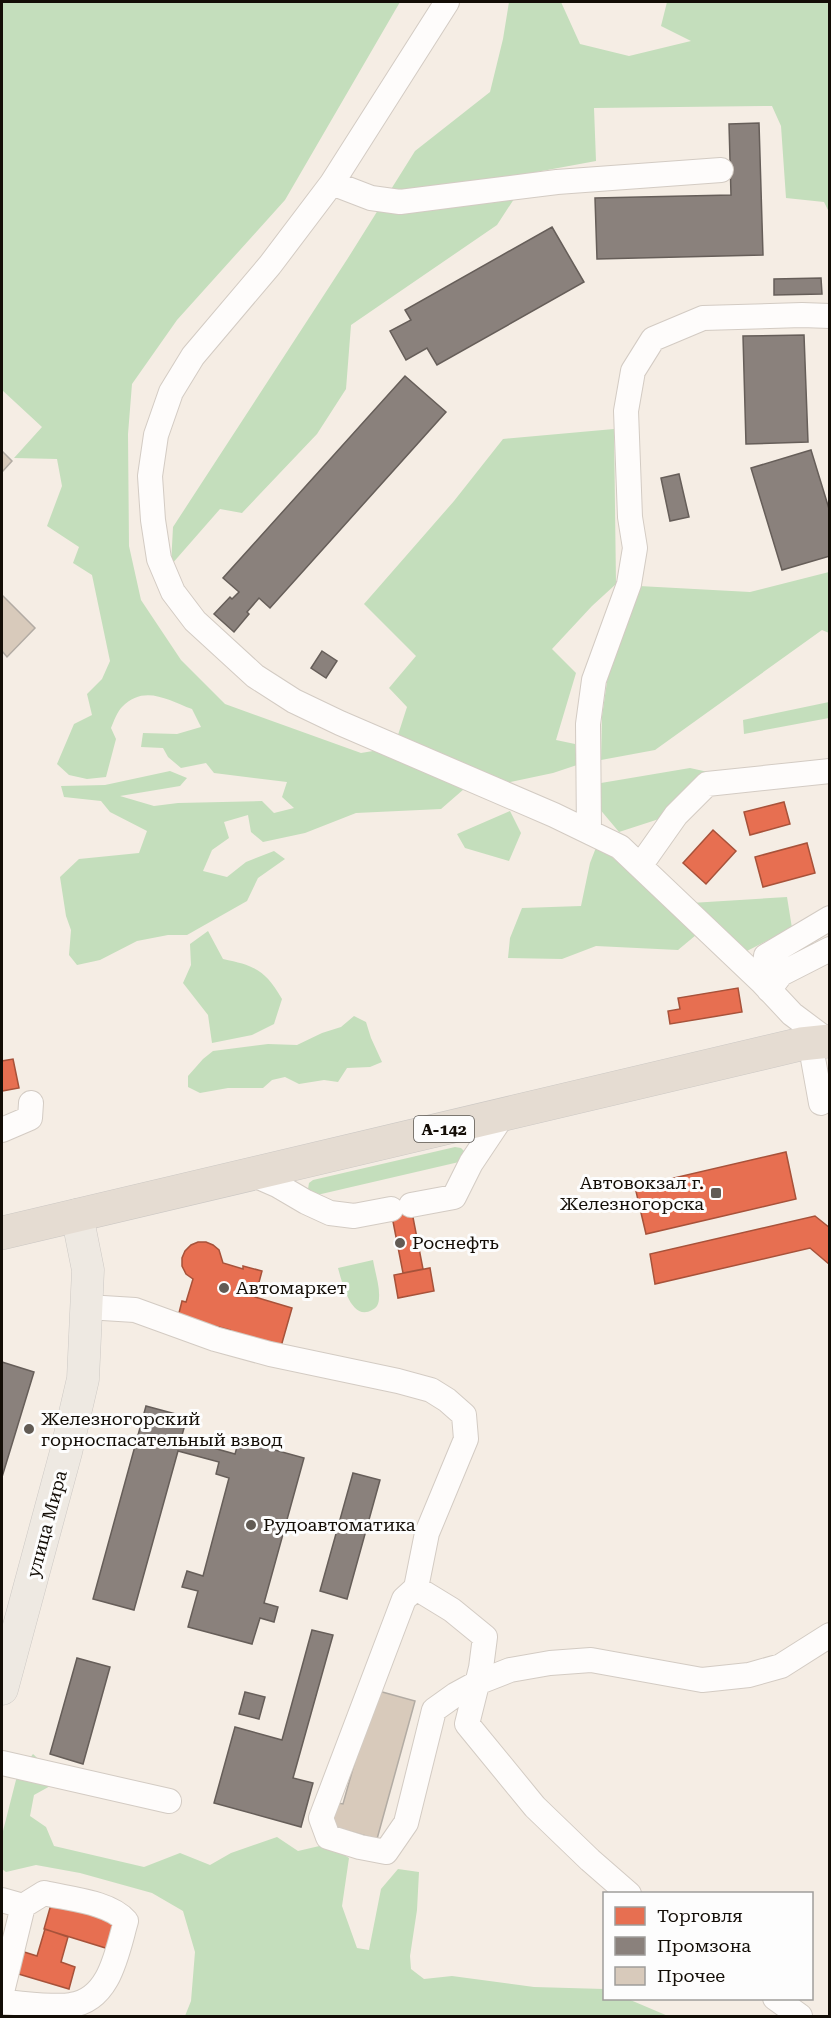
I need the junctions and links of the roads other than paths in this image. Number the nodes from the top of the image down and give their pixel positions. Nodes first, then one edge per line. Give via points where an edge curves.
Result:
1 (447, 2) edge
2 (721, 170) dead end
3 (332, 183) junction
4 (830, 316) edge
5 (830, 771) edge
6 (589, 832) junction
7 (640, 866) junction
8 (830, 918) edge
9 (830, 949) edge
10 (766, 986) junction
11 (824, 1042) edge
12 (31, 1103) dead end
13 (821, 1103) dead end
14 (503, 1115) junction
15 (2, 1130) edge
16 (254, 1175) junction
17 (77, 1215) junction
18 (2, 1233) edge
19 (87, 1307) junction
20 (416, 1588) junction
21 (830, 1635) edge
22 (484, 1637) junction
23 (510, 1670) junction
24 (477, 1683) junction
25 (2, 1689) edge
26 (434, 1710) junction
27 (467, 1724) junction
28 (2, 1763) edge
29 (169, 1801) dead end
30 (629, 1892) edge
31 (12, 1903) edge
32 (2, 1992) edge
33 (778, 2000) edge
34 (2, 2002) edge
35 (800, 2016) edge

1 - 3 street
2 - 3 street via 557,182 400,202 371,198
3 - 6 street via 270,265 193,356 171,393 156,435 150,476 159,559 173,592 195,621 255,676 340,723
4 - 6 street via 703,318 653,339 633,371 626,411 634,548 629,584 594,680 588,724
5 - 7 street via 707,784 676,815
6 - 7 street via 620,847
7 - 10 street
8 - 10 street via 766,956
9 - 10 street
10 - 11 street
11 - 13 street
11 - 14 highway, А-142
12 - 15 street via 30,1118
14 - 16 highway, А-142
14 - 16 street via 454,1197 354,1216 330,1213
16 - 17 highway, А-142
17 - 18 highway, А-142
17 - 19 main road, улица Мира via 88,1270
19 - 20 street via 135,1310 215,1339 431,1390 464,1414 466,1439 427,1533
19 - 25 main road, улица Мира via 76,1416
20 - 22 street via 452,1610
20 - 26 street via 404,1599 321,1818 328,1837 386,1852 406,1823
21 - 23 street via 781,1666 749,1675 702,1680 591,1660
22 - 23 street
22 - 24 street
23 - 24 street
24 - 26 street
24 - 27 street
26 - 27 street
27 - 30 street via 535,1807
28 - 29 street
31 - 32 street
31 - 34 street via 44,1893 98,1905 119,1913 126,1921 108,1976 89,2000 71,2006
33 - 35 street

